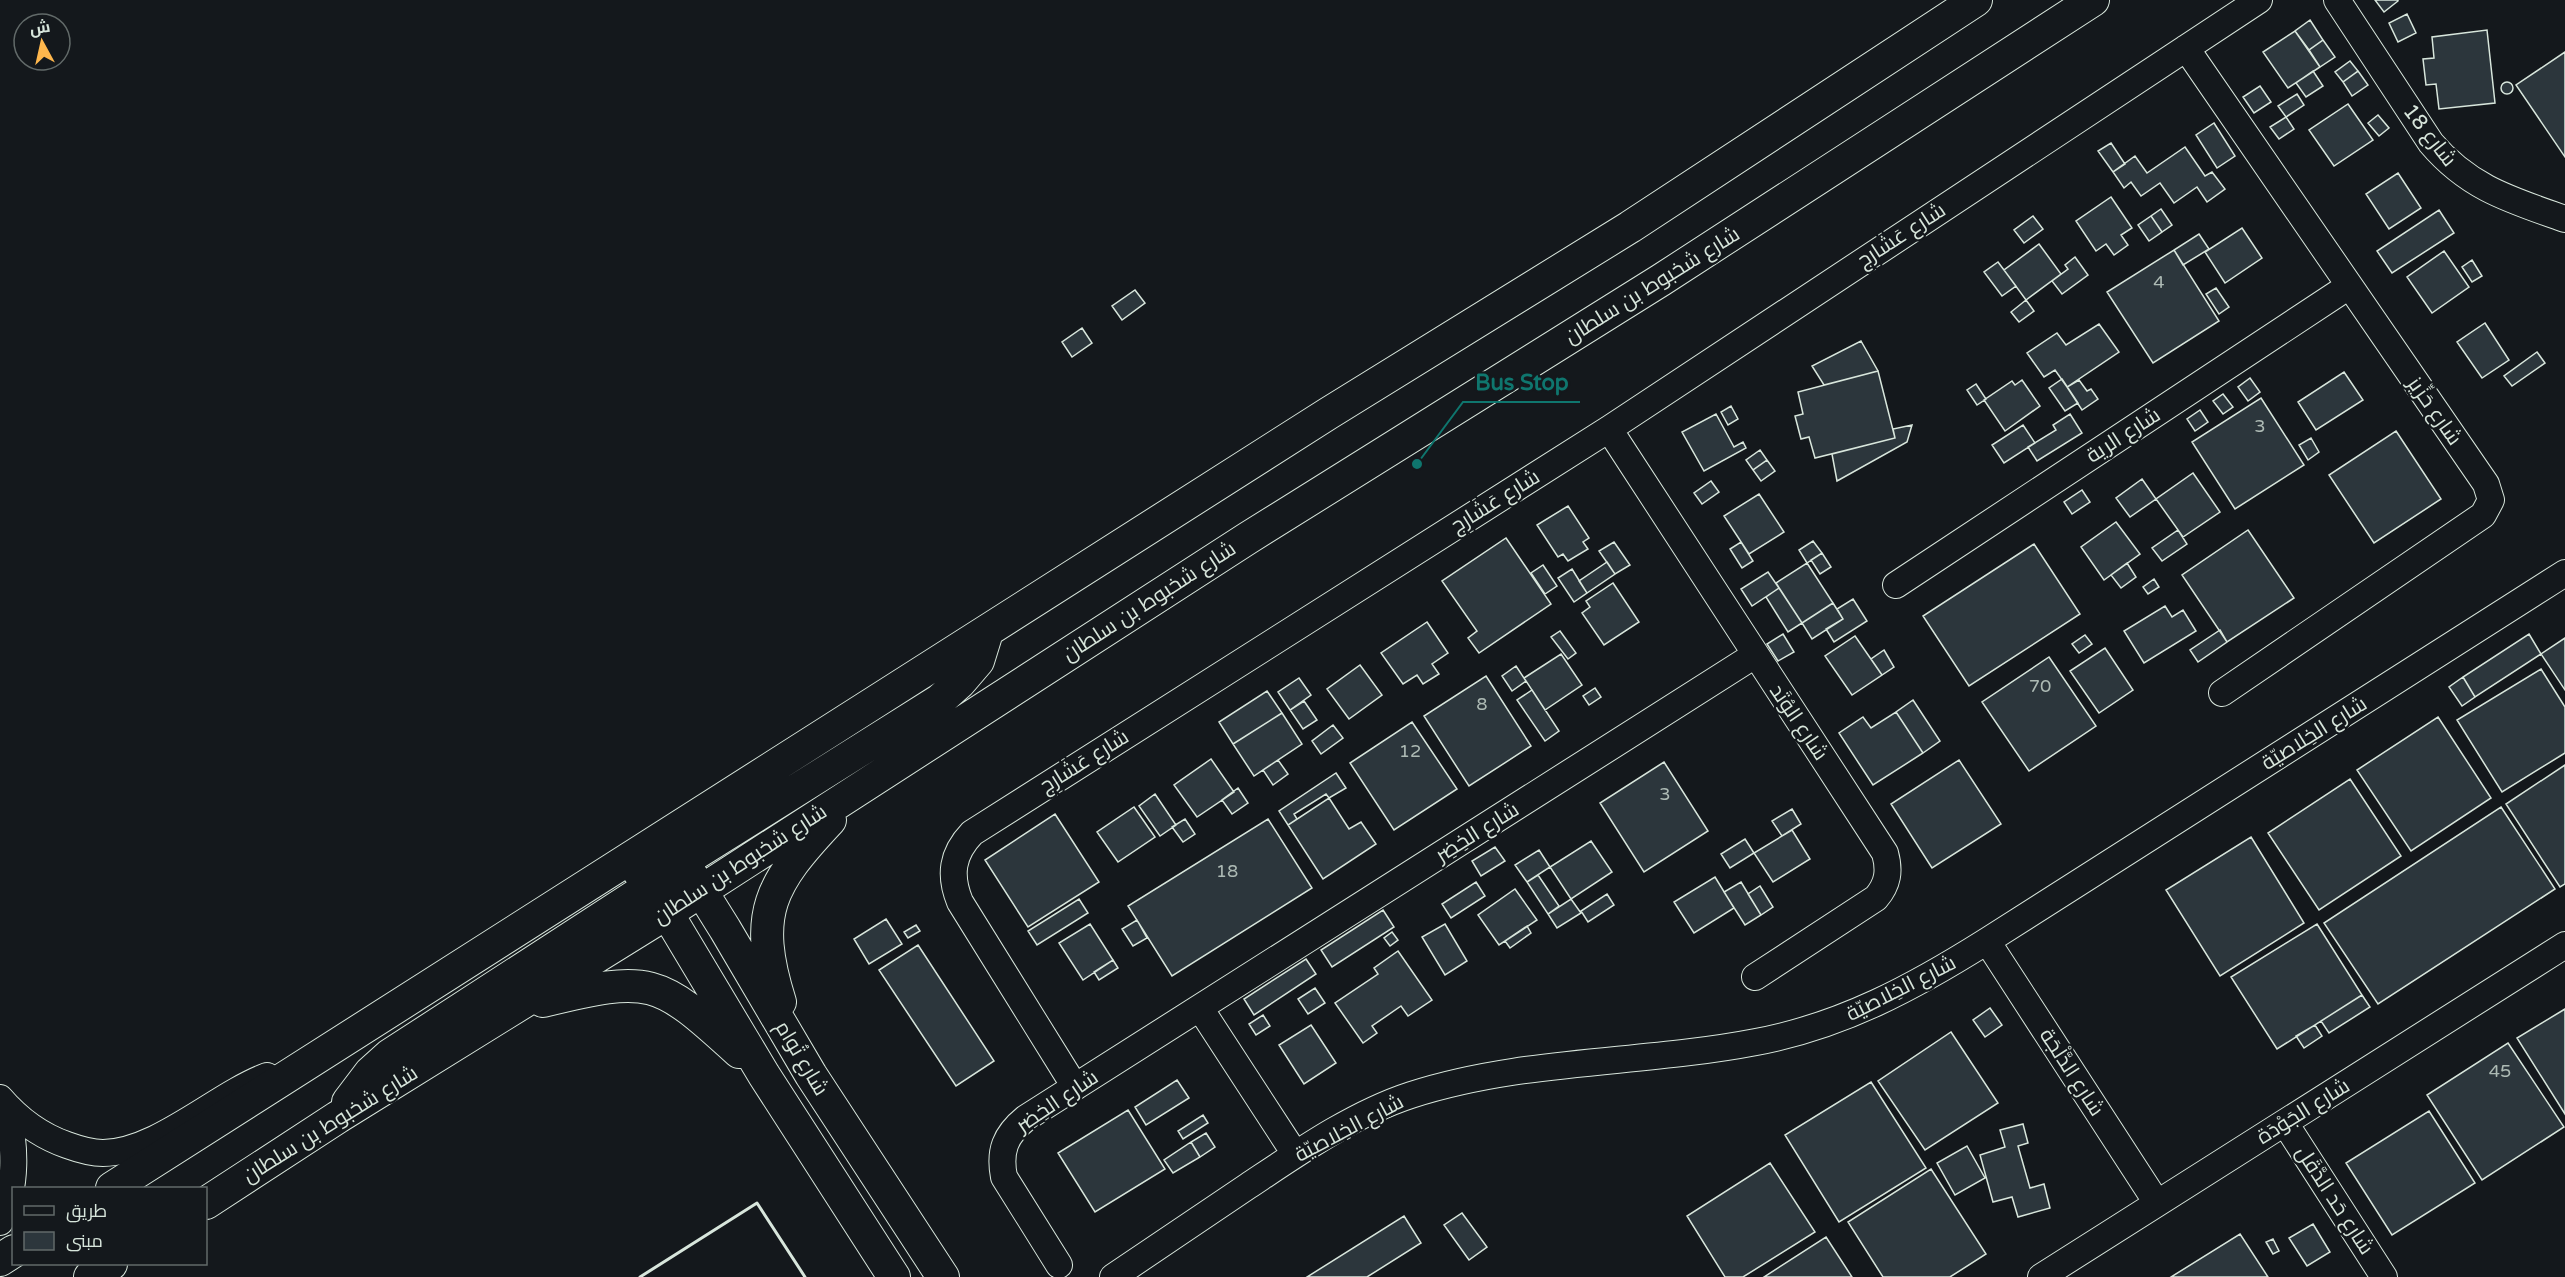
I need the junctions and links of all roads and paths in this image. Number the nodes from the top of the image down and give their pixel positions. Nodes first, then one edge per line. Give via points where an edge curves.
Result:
1 (1976, 0) edge
2 (2093, 0) edge
3 (2259, 0) edge
4 (2337, 0) edge
5 (2186, 48) junction
6 (2565, 219) edge
7 (2349, 286) junction
8 (1608, 429) junction
9 (2565, 573) edge
10 (1896, 585) dead end
11 (1755, 655) junction
12 (2222, 693) dead end
13 (863, 785) junction
14 (674, 849) junction
15 (630, 859) junction
16 (649, 887) junction
17 (699, 891) junction
18 (667, 913) junction
19 (1987, 941) junction
20 (2565, 945) edge
21 (1755, 977) dead end
22 (710, 985) junction
23 (520, 1006) junction
24 (1200, 1008) junction
25 (313, 1061) junction
26 (764, 1075) junction
27 (811, 1075) junction
28 (1075, 1087) junction
29 (4, 1102) edge
30 (338, 1118) junction
31 (2285, 1123) junction
32 (1295, 1154) junction
33 (114, 1187) edge
34 (207, 1202) edge
35 (2157, 1203) junction
36 (0, 1222) edge
37 (927, 1251) junction
38 (108, 1265) edge
39 (1059, 1265) dead end
40 (90, 1277) edge
41 (894, 1277) edge
42 (943, 1277) edge
43 (958, 1277) edge
44 (1113, 1277) edge
45 (2041, 1277) edge
46 (2384, 1277) edge

1 - 14 main road via 1630,228 1339,407 987,632
2 - 13 main road, شارع شخبوط بن سلطان via 1661,280
3 - 5 street, شارع عَشَارِج
4 - 6 street, شارع 18 via 2442,157 2486,190
5 - 7 street, شارع حَزِّيز
5 - 8 street, شارع عَشَارِج
7 - 10 street, شارع الرية
7 - 12 street, شارع حَزِّيز via 2486,484 2491,500 2483,515
8 - 11 street, شارع الوُتَد
8 - 28 street, شارع عَشَارِج via 983,825 962,843 952,868 960,902
9 - 19 street, شارع الخِلاصيّة
11 - 21 street, شارع الوُتَد via 1879,843 1888,865 1884,888 1876,898
11 - 24 street, شارع الخِضِر
13 - 17 main road, شارع شخبوط بن سلطان
13 - 27 main road via 788,866 768,910 767,934 775,988
14 - 15 main road
14 - 16 main road via 670,850 661,878
14 - 17 main road, شارع تُوام
14 - 18 main road via 665,899
15 - 16 main road, شارع تُوام
15 - 25 main road
16 - 18 main road, شارع تُوام
16 - 30 main road via 390,1055 352,1094
17 - 18 main road, شارع شخبوط بن سلطان
17 - 27 main road, شارع تُوام
18 - 22 main road, شارع تُوام
18 - 23 main road, شارع شخبوط بن سلطان
19 - 32 street, شارع الخِلاصيّة via 1894,996 1827,1024 1721,1048 1461,1081 1410,1095 1366,1114
19 - 35 street, شارع الدَّلْجَة
20 - 31 street, شارع الجَوْدَة
22 - 26 main road, شارع تُوام
22 - 27 main road via 710,974 718,966 724,964 735,969 790,1056
23 - 26 main road via 601,987 652,987 699,1015
23 - 30 main road, شارع شخبوط بن سلطان
24 - 28 street, شارع الخِضِر
24 - 32 street
25 - 29 street via 255,1081 143,1145 122,1151 101,1153 60,1143 32,1127
25 - 33 main road
26 - 41 main road, شارع تُوام
27 - 37 main road, شارع تُوام
28 - 39 street, شارع الخِضِر via 1012,1129 1003,1144 1001,1160 1004,1177
29 - 36 street via 13,1135 14,1164
30 - 34 main road, شارع شخبوط بن سلطان
31 - 35 street, شارع الجَوْدَة
31 - 46 street, شارع حَد الدَّقَل
32 - 44 street, شارع الخِلاصيّة
35 - 45 street, شارع الجَوْدَة
37 - 42 main road, شارع تُوام
37 - 43 street
38 - 40 main road

